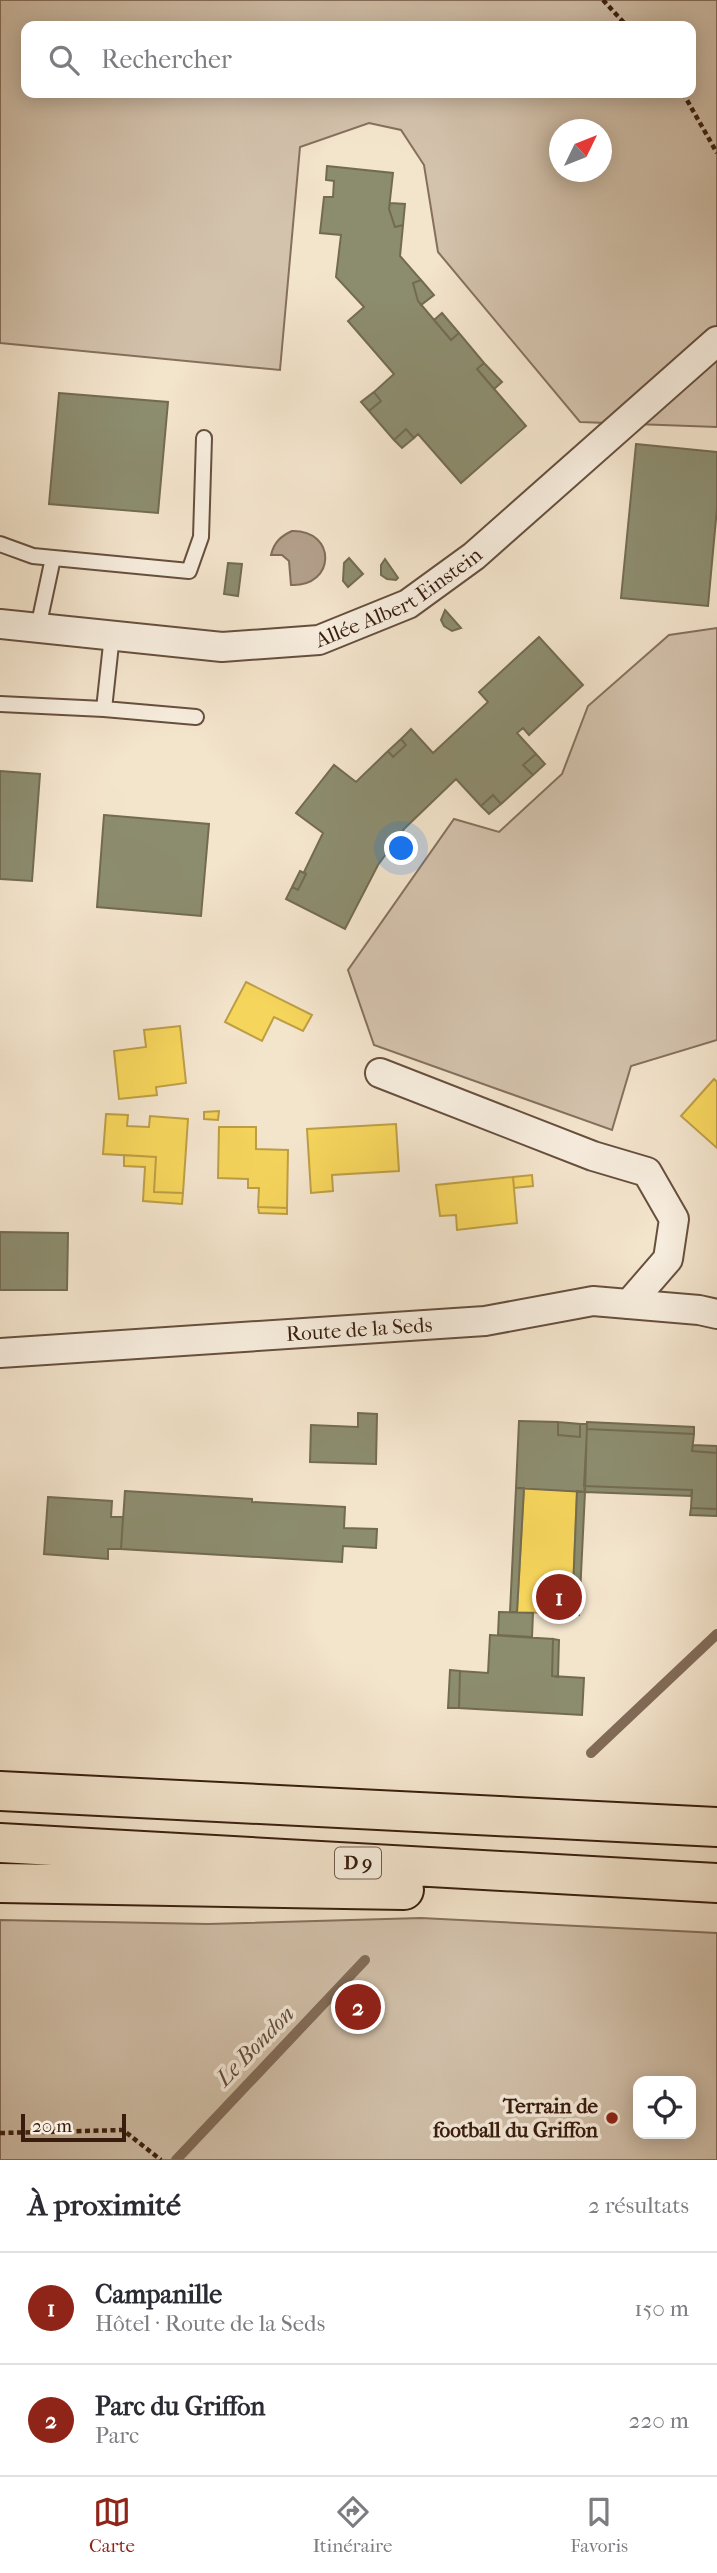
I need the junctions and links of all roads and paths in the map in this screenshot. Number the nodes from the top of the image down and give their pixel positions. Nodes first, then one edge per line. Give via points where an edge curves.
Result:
1 (603, 0) edge
2 (622, 21) edge
3 (686, 98) edge
4 (717, 153) edge
5 (717, 341) edge
6 (204, 438) dead end
7 (0, 544) edge
8 (53, 558) junction
9 (0, 624) edge
10 (38, 628) junction
11 (112, 635) junction
12 (0, 704) edge
13 (104, 709) junction
14 (196, 717) dead end
15 (380, 1073) dead end
16 (629, 1304) junction
17 (717, 1314) edge
18 (0, 1353) edge
19 (0, 1766) edge
20 (0, 1791) edge
21 (566, 1820) junction
22 (717, 1828) edge
23 (0, 1843) edge
24 (0, 1882) edge
25 (717, 1883) edge
26 (717, 1897) edge
27 (0, 2133) edge
28 (161, 2160) edge

1 - 2 path
3 - 4 path
5 - 11 street, Allée Albert Einstein via 474,556 408,604 319,640 222,647
6 - 8 lane via 201,537 189,572
7 - 8 lane
8 - 10 lane
9 - 10 street, Allée Albert Einstein
10 - 11 street, Allée Albert Einstein
11 - 13 lane
12 - 13 lane
13 - 14 lane
15 - 16 street via 593,1156 647,1172 674,1219 668,1259
16 - 17 street, Route de la Seds
16 - 18 street, Route de la Seds via 593,1301 485,1321
19 - 21 highway
20 - 21 highway
21 - 22 highway
23 - 25 highway, D 9
24 - 26 highway
27 - 28 path via 123,2130

